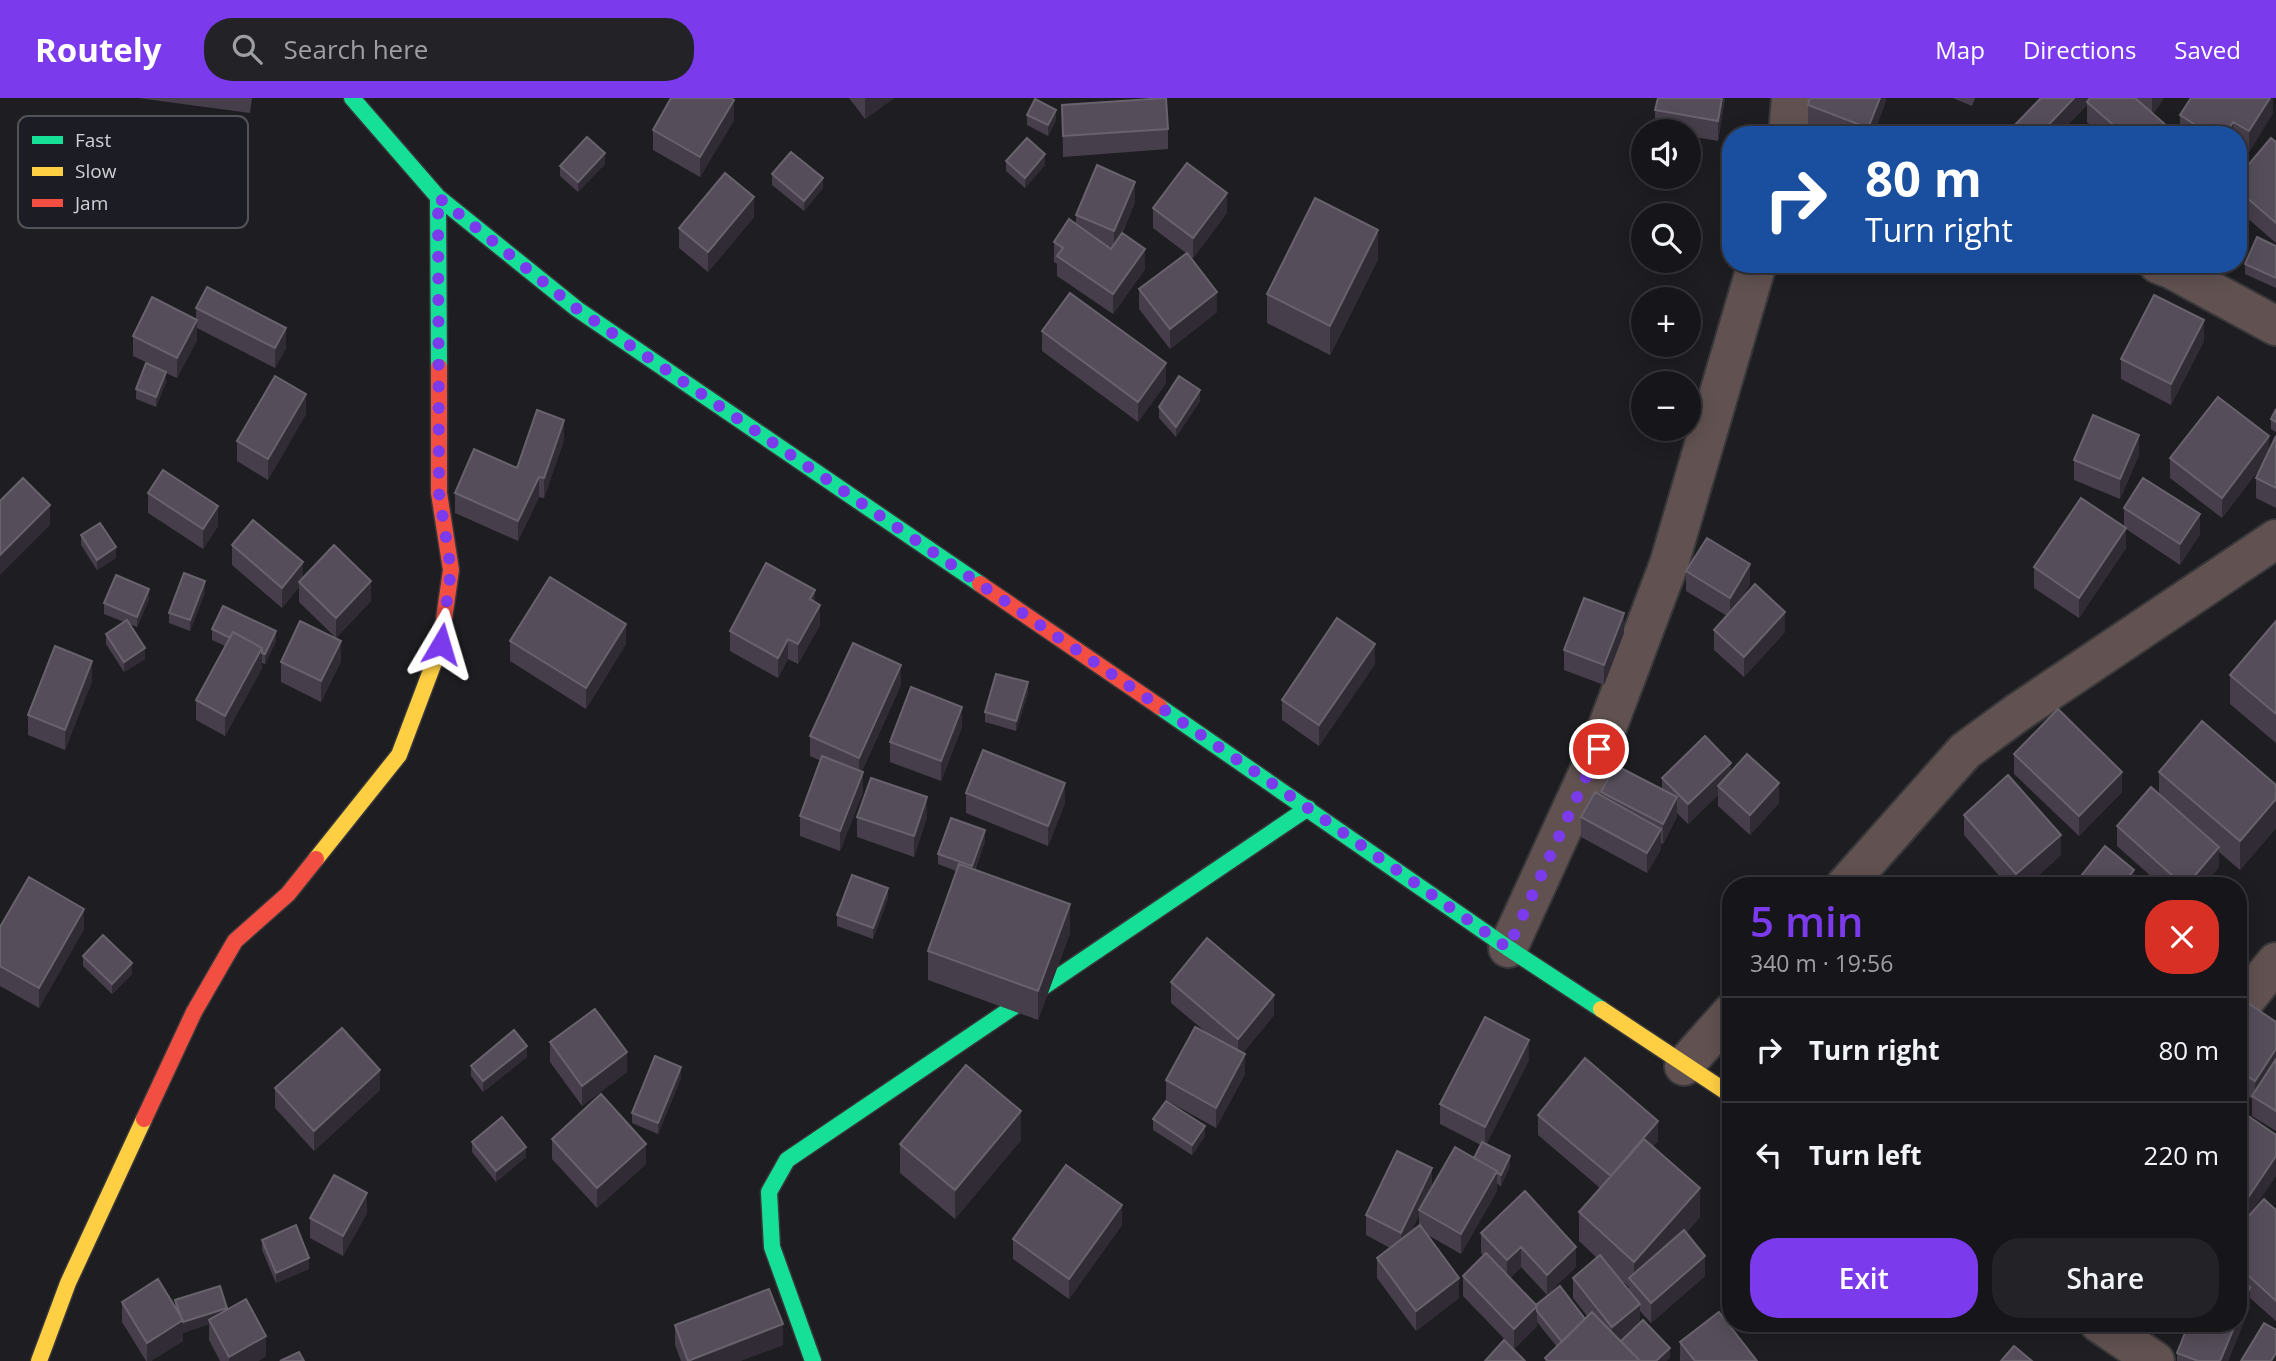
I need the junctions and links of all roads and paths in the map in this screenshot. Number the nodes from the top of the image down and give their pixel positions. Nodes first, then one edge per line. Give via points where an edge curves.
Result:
1 (352, 98) edge
2 (1791, 98) edge
3 (1789, 126) edge
4 (438, 197) junction
5 (1754, 273) edge
6 (2179, 273) edge
7 (2276, 326) edge
8 (2274, 546) edge
9 (1308, 808) junction
10 (1853, 877) edge
11 (1508, 948) junction
12 (2276, 962) edge
13 (2247, 998) edge
14 (1722, 1023) edge
15 (1684, 1066) junction
16 (1722, 1089) edge
17 (2112, 1332) edge
18 (39, 1361) edge
19 (813, 1361) edge
20 (2155, 1361) edge

1 - 4 street
2 - 3 street
4 - 9 street via 577,309
4 - 18 street via 439,493 451,570 441,644 399,755 288,894 235,941 194,1012 68,1283
5 - 11 street via 1669,564 1599,749
6 - 7 street
8 - 10 street via 1965,751
9 - 11 street
9 - 19 street via 787,1160 769,1192 772,1247
11 - 15 street
12 - 13 street
14 - 15 street
15 - 16 street
17 - 20 street

